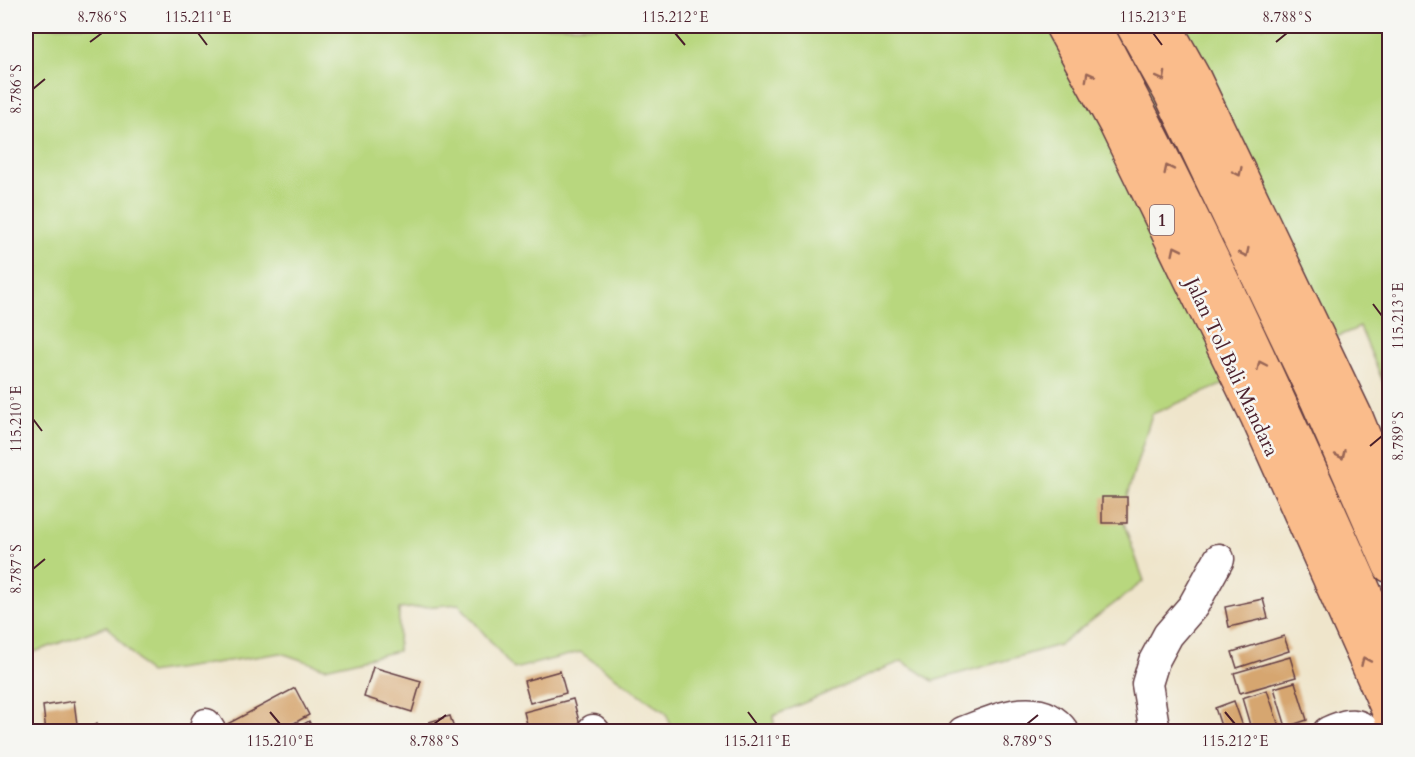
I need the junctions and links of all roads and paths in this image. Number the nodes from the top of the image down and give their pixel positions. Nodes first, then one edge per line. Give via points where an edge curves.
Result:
1 (1062, 26) edge
2 (1094, 26) edge
3 (1133, 26) edge
4 (1165, 26) edge
5 (1329, 394) junction
6 (1356, 417) junction
7 (1269, 423) junction
8 (1389, 501) edge
9 (1389, 547) edge
10 (1219, 559) dead end
11 (1389, 566) edge
12 (1389, 649) edge
13 (1389, 714) edge
14 (963, 732) edge
15 (1064, 732) edge
16 (1155, 732) edge
17 (1328, 732) edge
18 (1367, 732) edge

7 -> 1 highway, Jalan Tol Bali Mandara / 1
7 -> 2 highway, Jalan Tol Bali Mandara / 1 via 1139,109
3 -> 5 highway
4 -> 5 highway via 1194,78
5 - 6 highway
5 -> 11 highway
6 - 8 highway
6 - 9 highway
7 - 12 highway, Jalan Tol Bali Mandara / 1 via 1373,611
13 -> 7 highway, Jalan Tol Bali Mandara / 1
10 - 16 lane via 1193,606 1168,635 1154,661 1147,684
14 - 15 lane via 998,719 1038,713 1058,722
17 - 18 lane via 1349,724 1363,726

